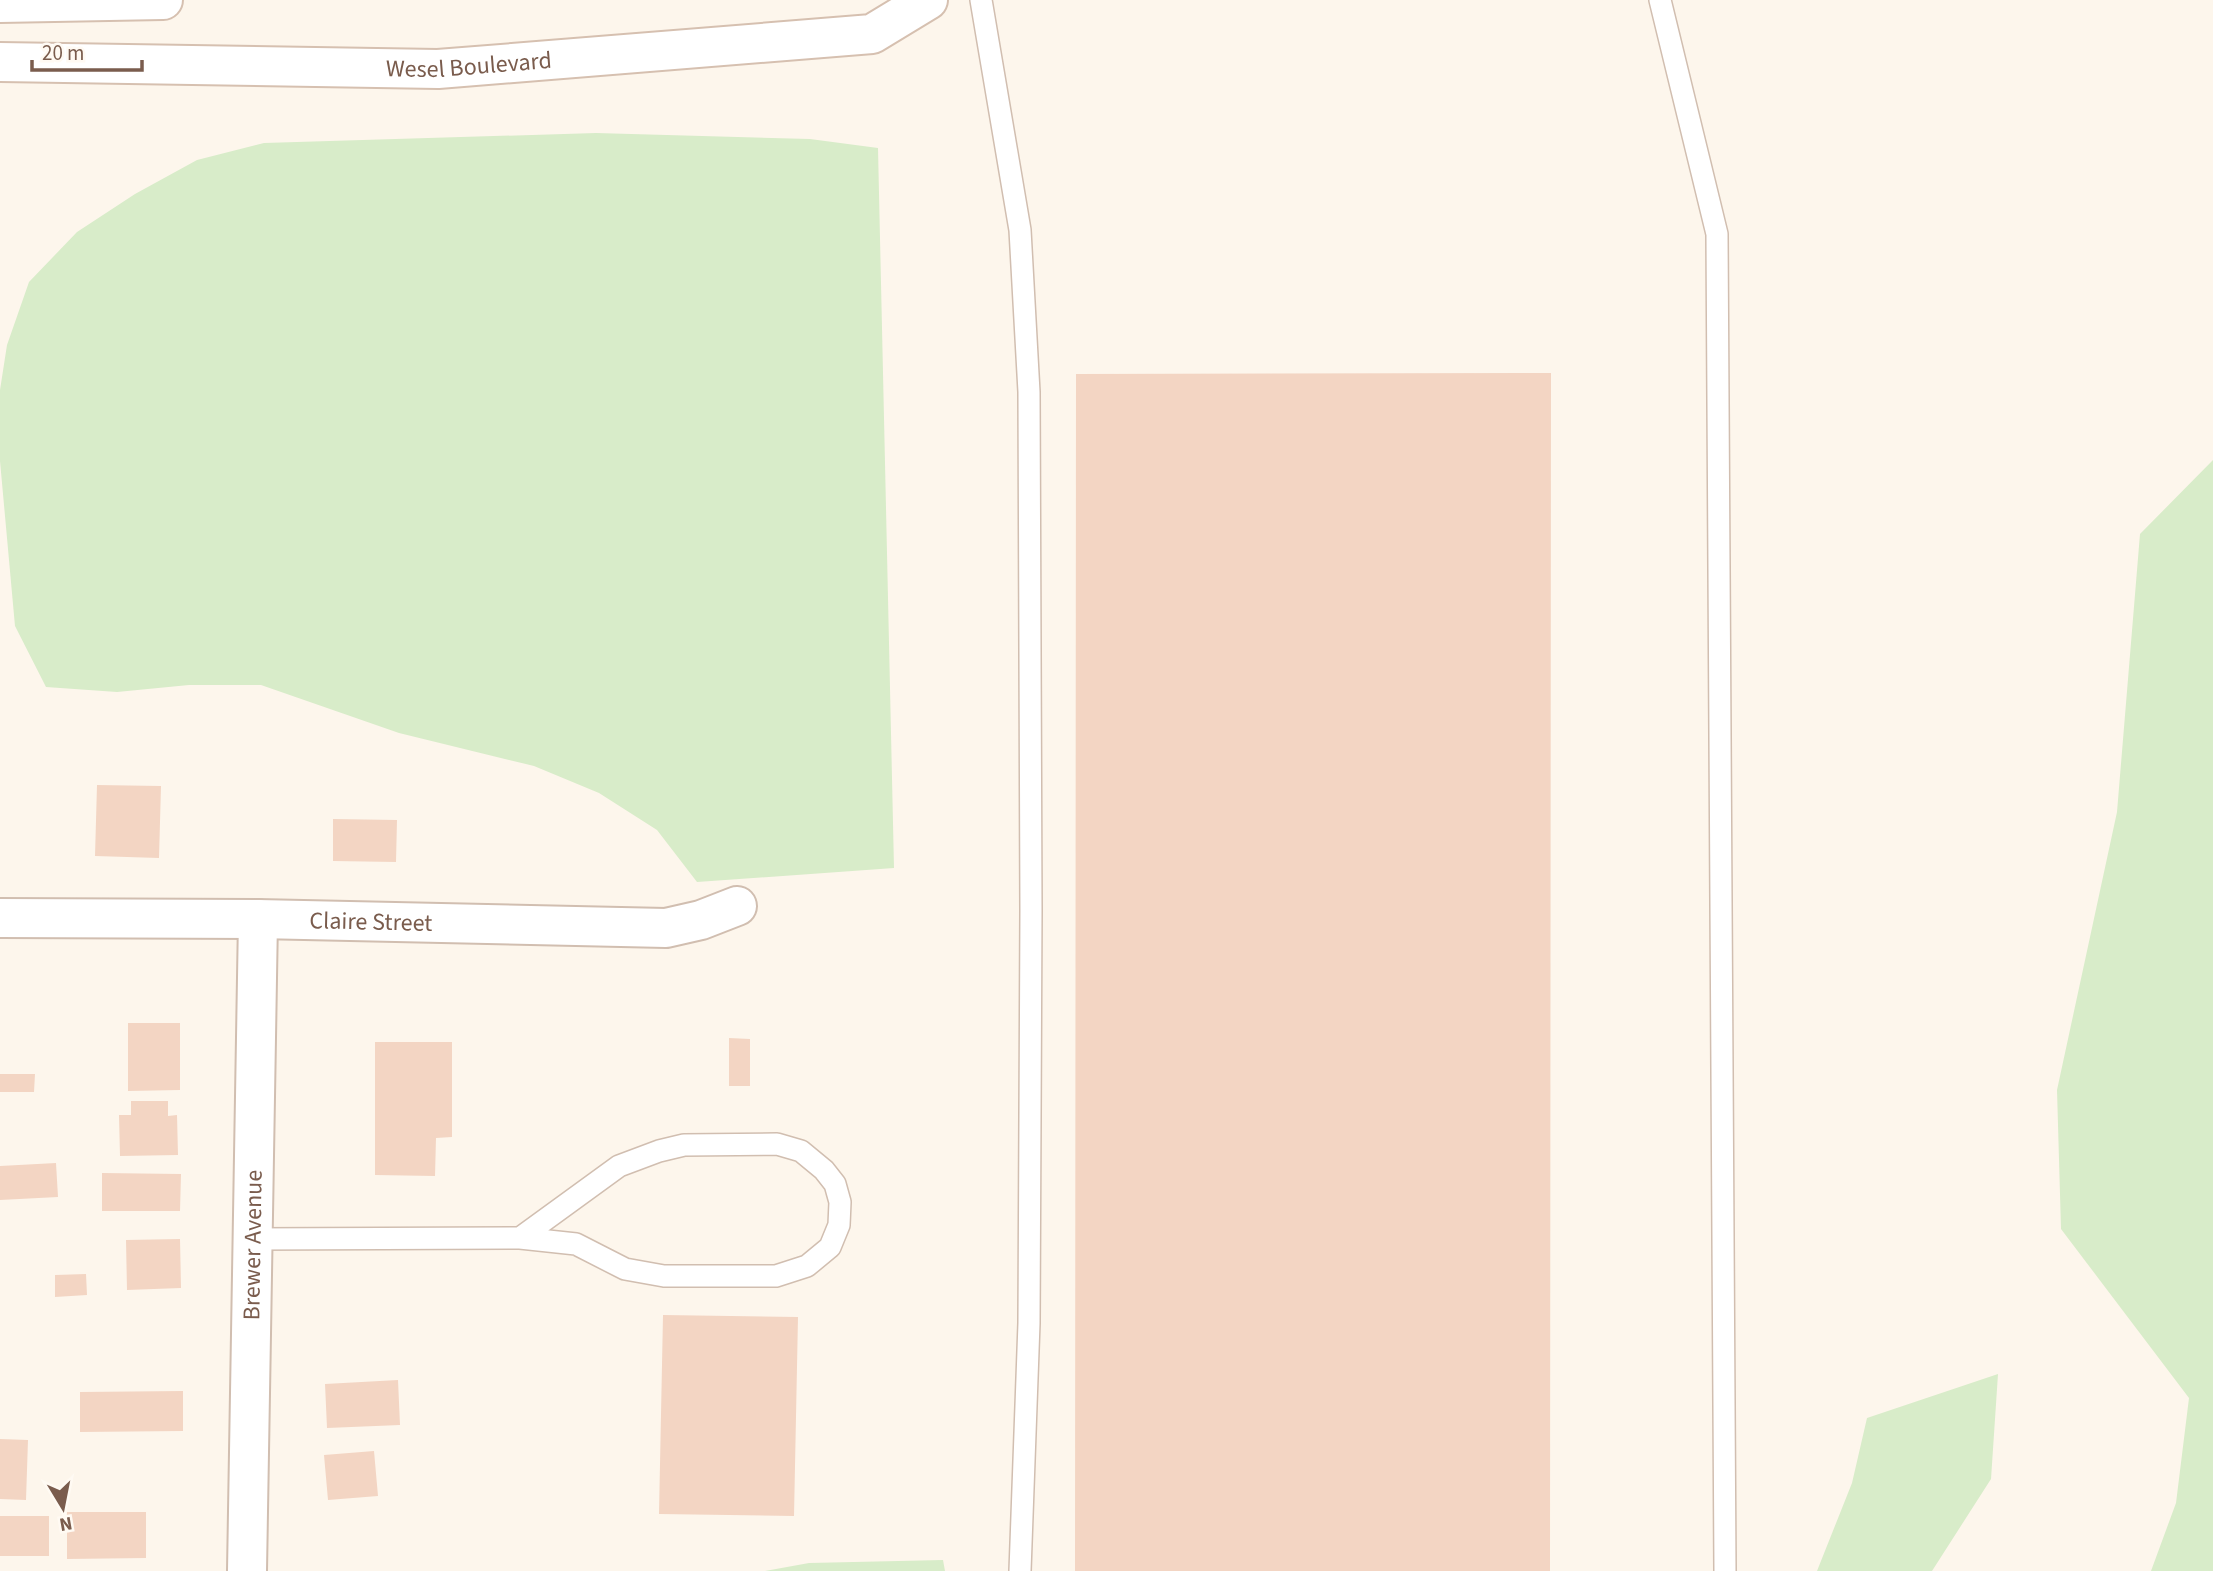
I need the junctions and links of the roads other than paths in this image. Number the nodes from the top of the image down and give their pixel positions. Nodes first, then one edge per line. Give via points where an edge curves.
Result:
1 (163, 0) edge
2 (928, 0) edge
3 (981, 0) edge
4 (1660, 0) edge
5 (0, 3) edge
6 (0, 62) edge
7 (737, 906) dead end
8 (0, 918) edge
9 (258, 919) junction
10 (520, 1238) junction
11 (253, 1239) junction
12 (247, 1571) edge
13 (1020, 1571) edge
14 (1725, 1571) edge

1 - 5 street
2 - 6 street, Wesel Boulevard via 872,34 438,69
3 - 13 lane via 1020,230 1028,392 1030,1323
4 - 14 lane via 1717,234
7 - 9 street, Claire Street via 666,928
8 - 9 street, Claire Street
9 - 11 street, Brewer Avenue
10 - 10 lane via 576,1244 625,1269 664,1276 776,1276 807,1266 830,1247 839,1225 840,1202 835,1184 801,1151 777,1144 684,1145 619,1166
10 - 11 lane
11 - 12 street, Brewer Avenue

